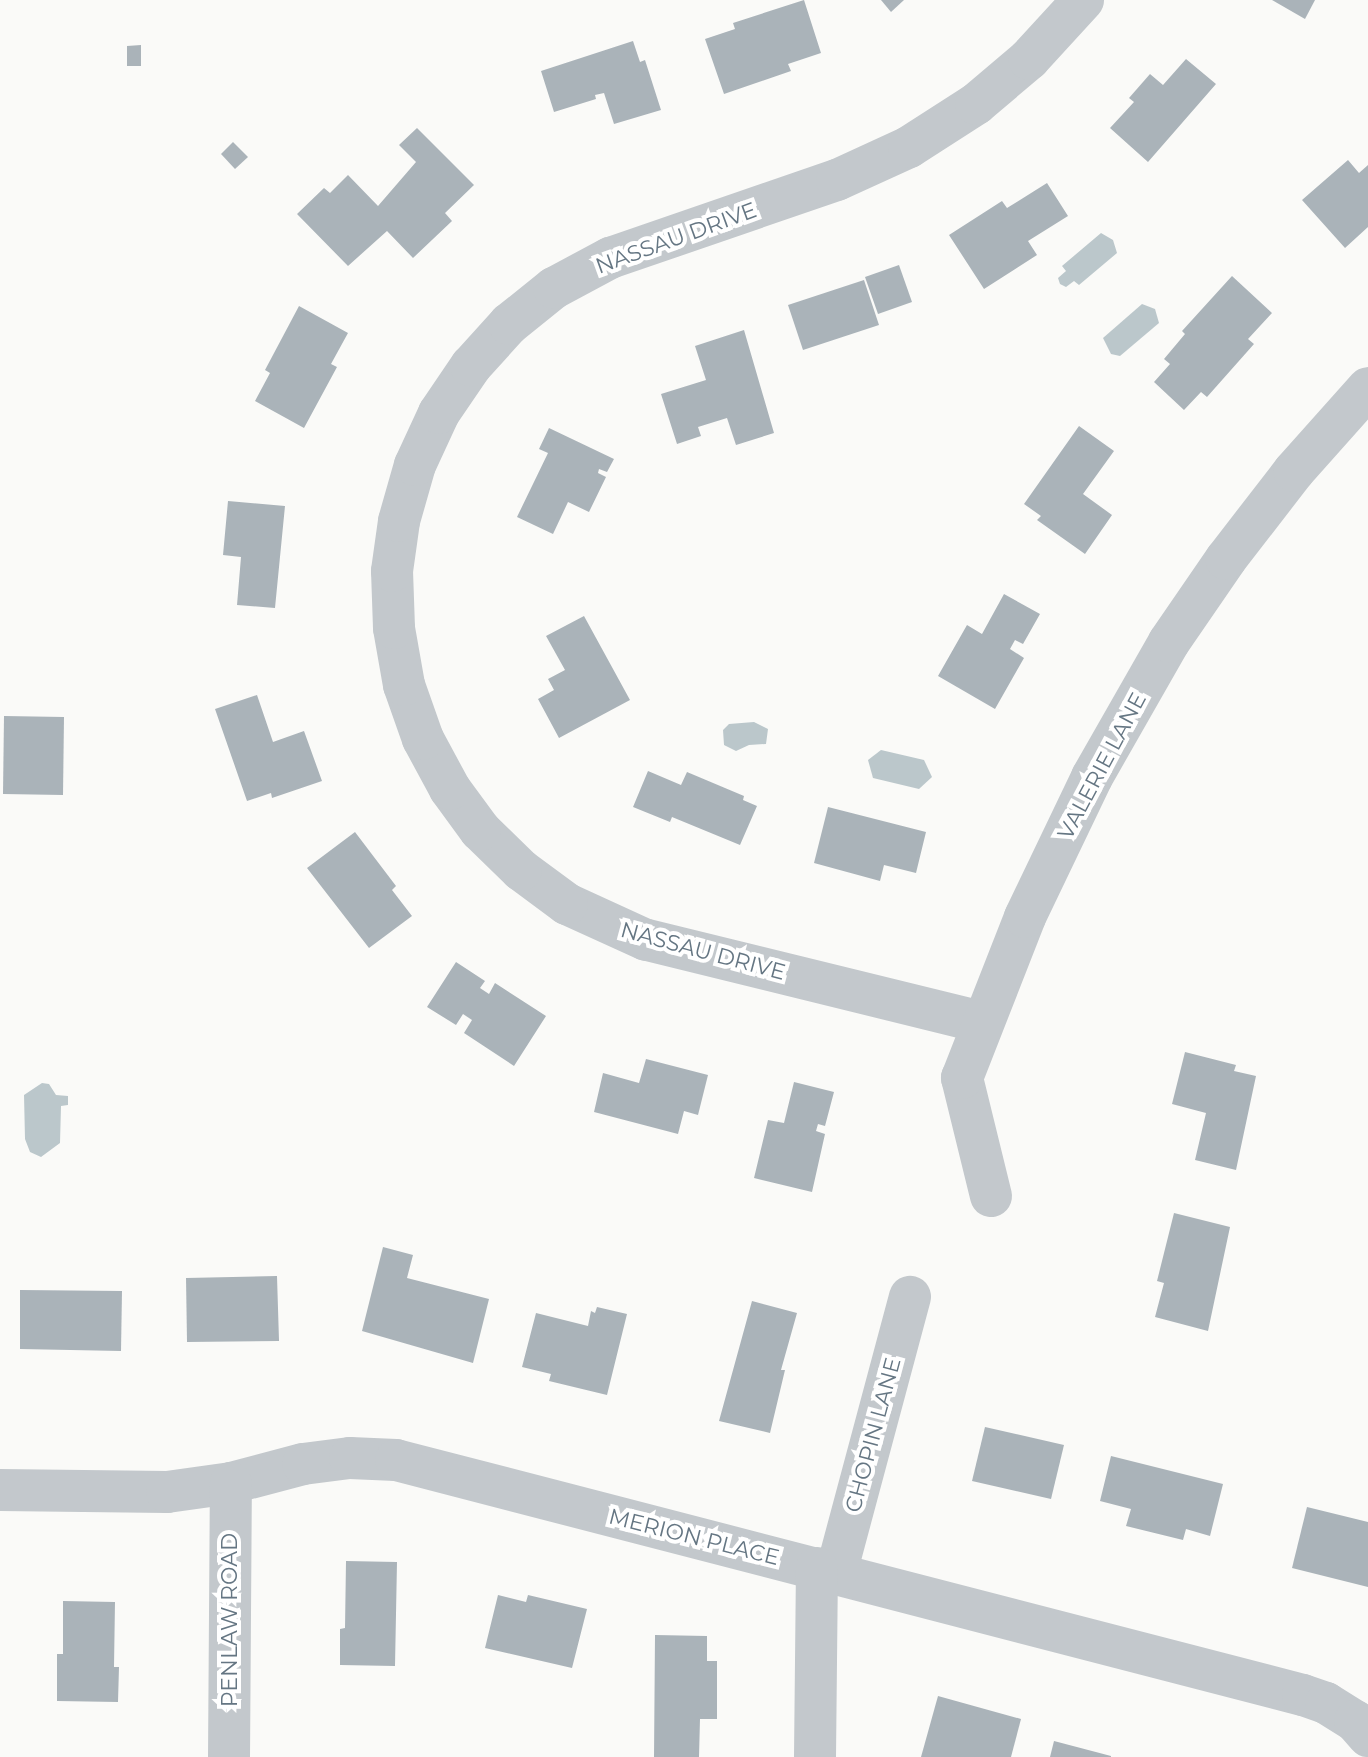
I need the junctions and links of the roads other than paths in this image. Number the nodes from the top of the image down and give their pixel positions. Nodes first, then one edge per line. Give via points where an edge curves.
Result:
1 (1083, 0) edge
2 (1368, 388) edge
3 (981, 1022) junction
4 (991, 1196) dead end
5 (910, 1297) dead end
6 (231, 1483) junction
7 (0, 1490) edge
8 (826, 1570) junction
9 (1368, 1736) edge
10 (229, 1757) edge
11 (815, 1757) edge

1 - 3 street, NASSAU DRIVE via 998,86 909,147 837,180 610,258 554,288 509,324 439,413 415,465 392,571 404,685 423,739 480,830 521,870 567,904 646,940
2 - 3 street, VALERIE LANE via 1294,471 1169,642 1092,777
3 - 4 street, VALERIE LANE via 962,1078
5 - 8 street, CHOPIN LANE
6 - 7 street, MERION PLACE via 167,1492
6 - 8 street, MERION PLACE via 303,1464 396,1460
6 - 10 street, PENLAW ROAD
8 - 9 street, MERION PLACE via 1303,1695 1355,1721
8 - 11 street, CHOPIN LANE

